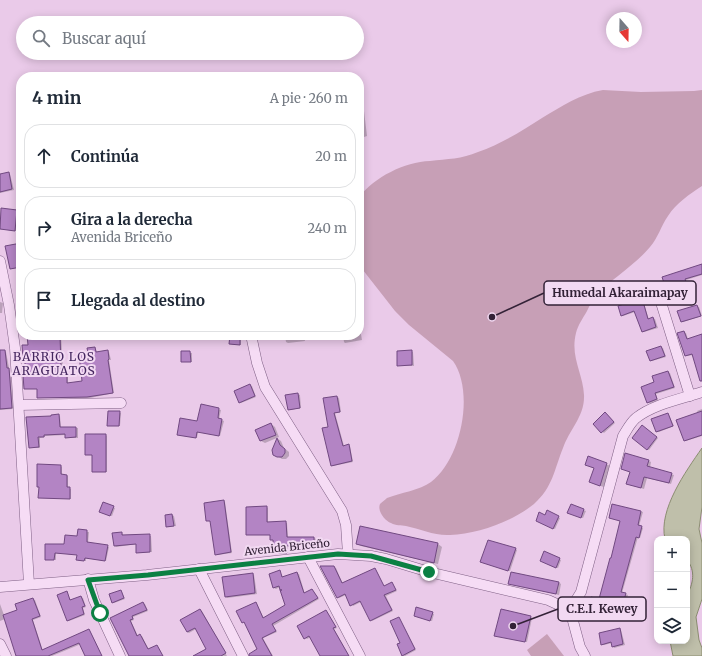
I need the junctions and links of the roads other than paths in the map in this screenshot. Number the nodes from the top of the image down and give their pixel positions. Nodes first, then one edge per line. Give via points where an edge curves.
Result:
1 (0, 261) edge
2 (660, 296) dead end
3 (253, 340) edge
4 (702, 392) edge
5 (690, 396) junction
6 (121, 403) dead end
7 (19, 405) junction
8 (348, 554) junction
9 (308, 557) junction
10 (199, 569) junction
11 (88, 580) junction
12 (29, 584) junction
13 (0, 587) edge
14 (570, 610) junction
15 (0, 644) edge
16 (6, 656) edge
17 (120, 656) edge
18 (243, 656) edge
19 (360, 656) edge
20 (585, 656) edge

1 - 7 street via 12,327
2 - 5 street
3 - 8 street via 265,387 342,511 346,524
4 - 5 street
5 - 14 street via 657,407 635,419 623,436 581,592
6 - 7 street
7 - 12 street
8 - 9 street, Avenida Briceño
8 - 14 street, Avenida Briceño via 386,559 429,572 548,600
9 - 10 street, Avenida Briceño
9 - 19 street
10 - 11 street, Avenida Briceño
10 - 18 street
11 - 12 street, Avenida Briceño
11 - 17 street via 94,600
12 - 13 street, Avenida Briceño
14 - 20 street
15 - 16 street

